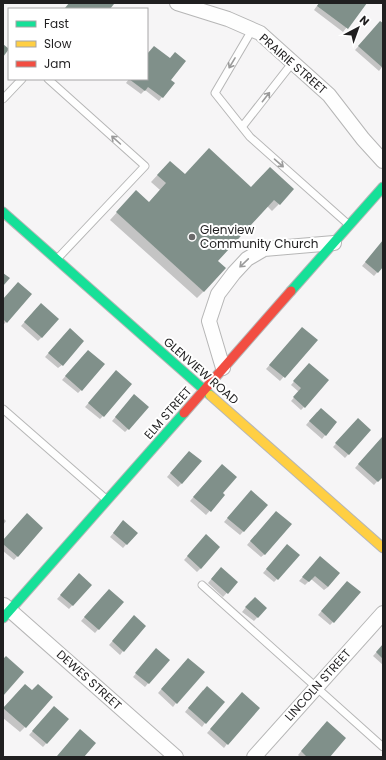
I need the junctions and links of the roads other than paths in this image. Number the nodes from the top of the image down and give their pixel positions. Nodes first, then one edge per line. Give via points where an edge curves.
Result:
1 (177, 3) edge
2 (252, 30) junction
3 (293, 62) junction
4 (21, 80) edge
5 (49, 80) edge
6 (3, 99) edge
7 (242, 128) junction
8 (383, 162) edge
9 (383, 187) edge
10 (3, 212) edge
11 (349, 225) junction
12 (334, 243) junction
13 (57, 260) junction
14 (223, 368) junction
15 (204, 390) junction
16 (3, 409) edge
17 (107, 500) junction
18 (383, 548) edge
19 (202, 584) dead end
20 (5, 610) edge
21 (383, 613) edge
22 (317, 687) junction
23 (383, 747) edge
24 (176, 757) edge
25 (254, 757) edge

1 - 2 street, PRAIRIE STREET via 228,19
2 - 3 street, PRAIRIE STREET via 260,33
2 -> 7 lane via 215,93
7 -> 3 lane
3 - 8 street, PRAIRIE STREET via 329,95
4 - 6 lane
13 -> 5 lane via 145,166
7 -> 11 lane
9 - 11 street, ELM STREET
10 - 13 street, GLENVIEW ROAD
11 - 12 street, ELM STREET
12 - 14 street, ELM STREET
12 -> 14 street via 264,249 247,259 234,273 218,294 209,321
13 - 15 street, GLENVIEW ROAD
14 - 15 street, ELM STREET
15 - 17 street, ELM STREET
15 - 18 street, GLENVIEW ROAD
16 - 17 lane
17 - 20 street, ELM STREET
19 - 22 lane
20 - 24 street, DEWES STREET
21 - 22 street, LINCOLN STREET
22 - 23 lane
22 - 25 street, LINCOLN STREET

